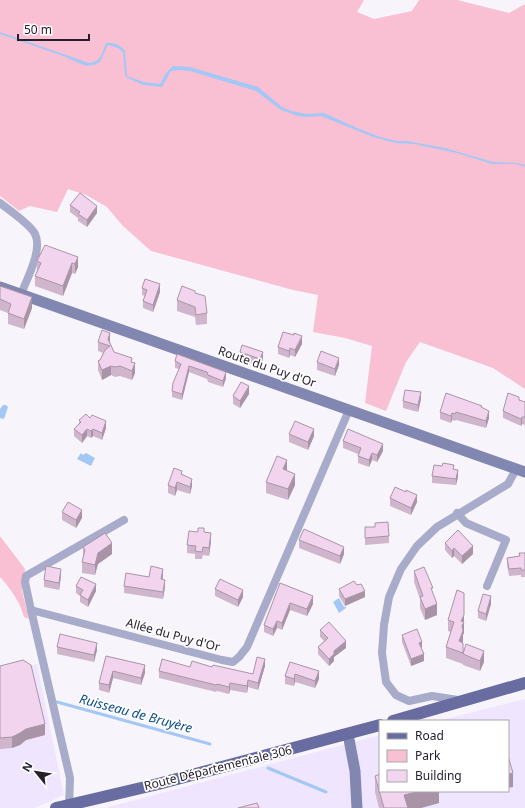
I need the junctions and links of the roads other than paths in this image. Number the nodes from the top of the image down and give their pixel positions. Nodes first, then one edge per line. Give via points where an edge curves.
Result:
1 (0, 203) edge
2 (0, 287) edge
3 (21, 294) junction
4 (349, 410) junction
5 (521, 471) edge
6 (458, 513) junction
7 (124, 520) dead end
8 (487, 586) dead end
9 (31, 610) junction
10 (525, 683) edge
11 (463, 701) junction
12 (396, 720) edge
13 (379, 725) edge
14 (348, 734) junction
15 (69, 806) edge
16 (56, 808) edge
17 (356, 808) edge

1 - 3 street via 20,218 35,234 38,251
2 - 3 main road, Route du Puy d'Or
3 - 4 main road, Route du Puy d'Or
4 - 5 main road, Route du Puy d'Or
4 - 9 street, Allée du Puy d'Or via 247,647 233,662
5 - 6 street via 508,484
6 - 8 street via 466,523 506,540
6 - 11 street via 437,526 417,546 401,569 390,597 384,625 382,654 386,682 396,695 409,701 432,696
7 - 9 street via 26,576
9 - 15 street via 70,778
10 - 11 main road
11 - 12 main road
13 - 14 main road, Route Départementale 306
14 - 15 main road, Route Départementale 306
14 - 17 main road via 355,771
15 - 16 main road, Route Départementale 306

